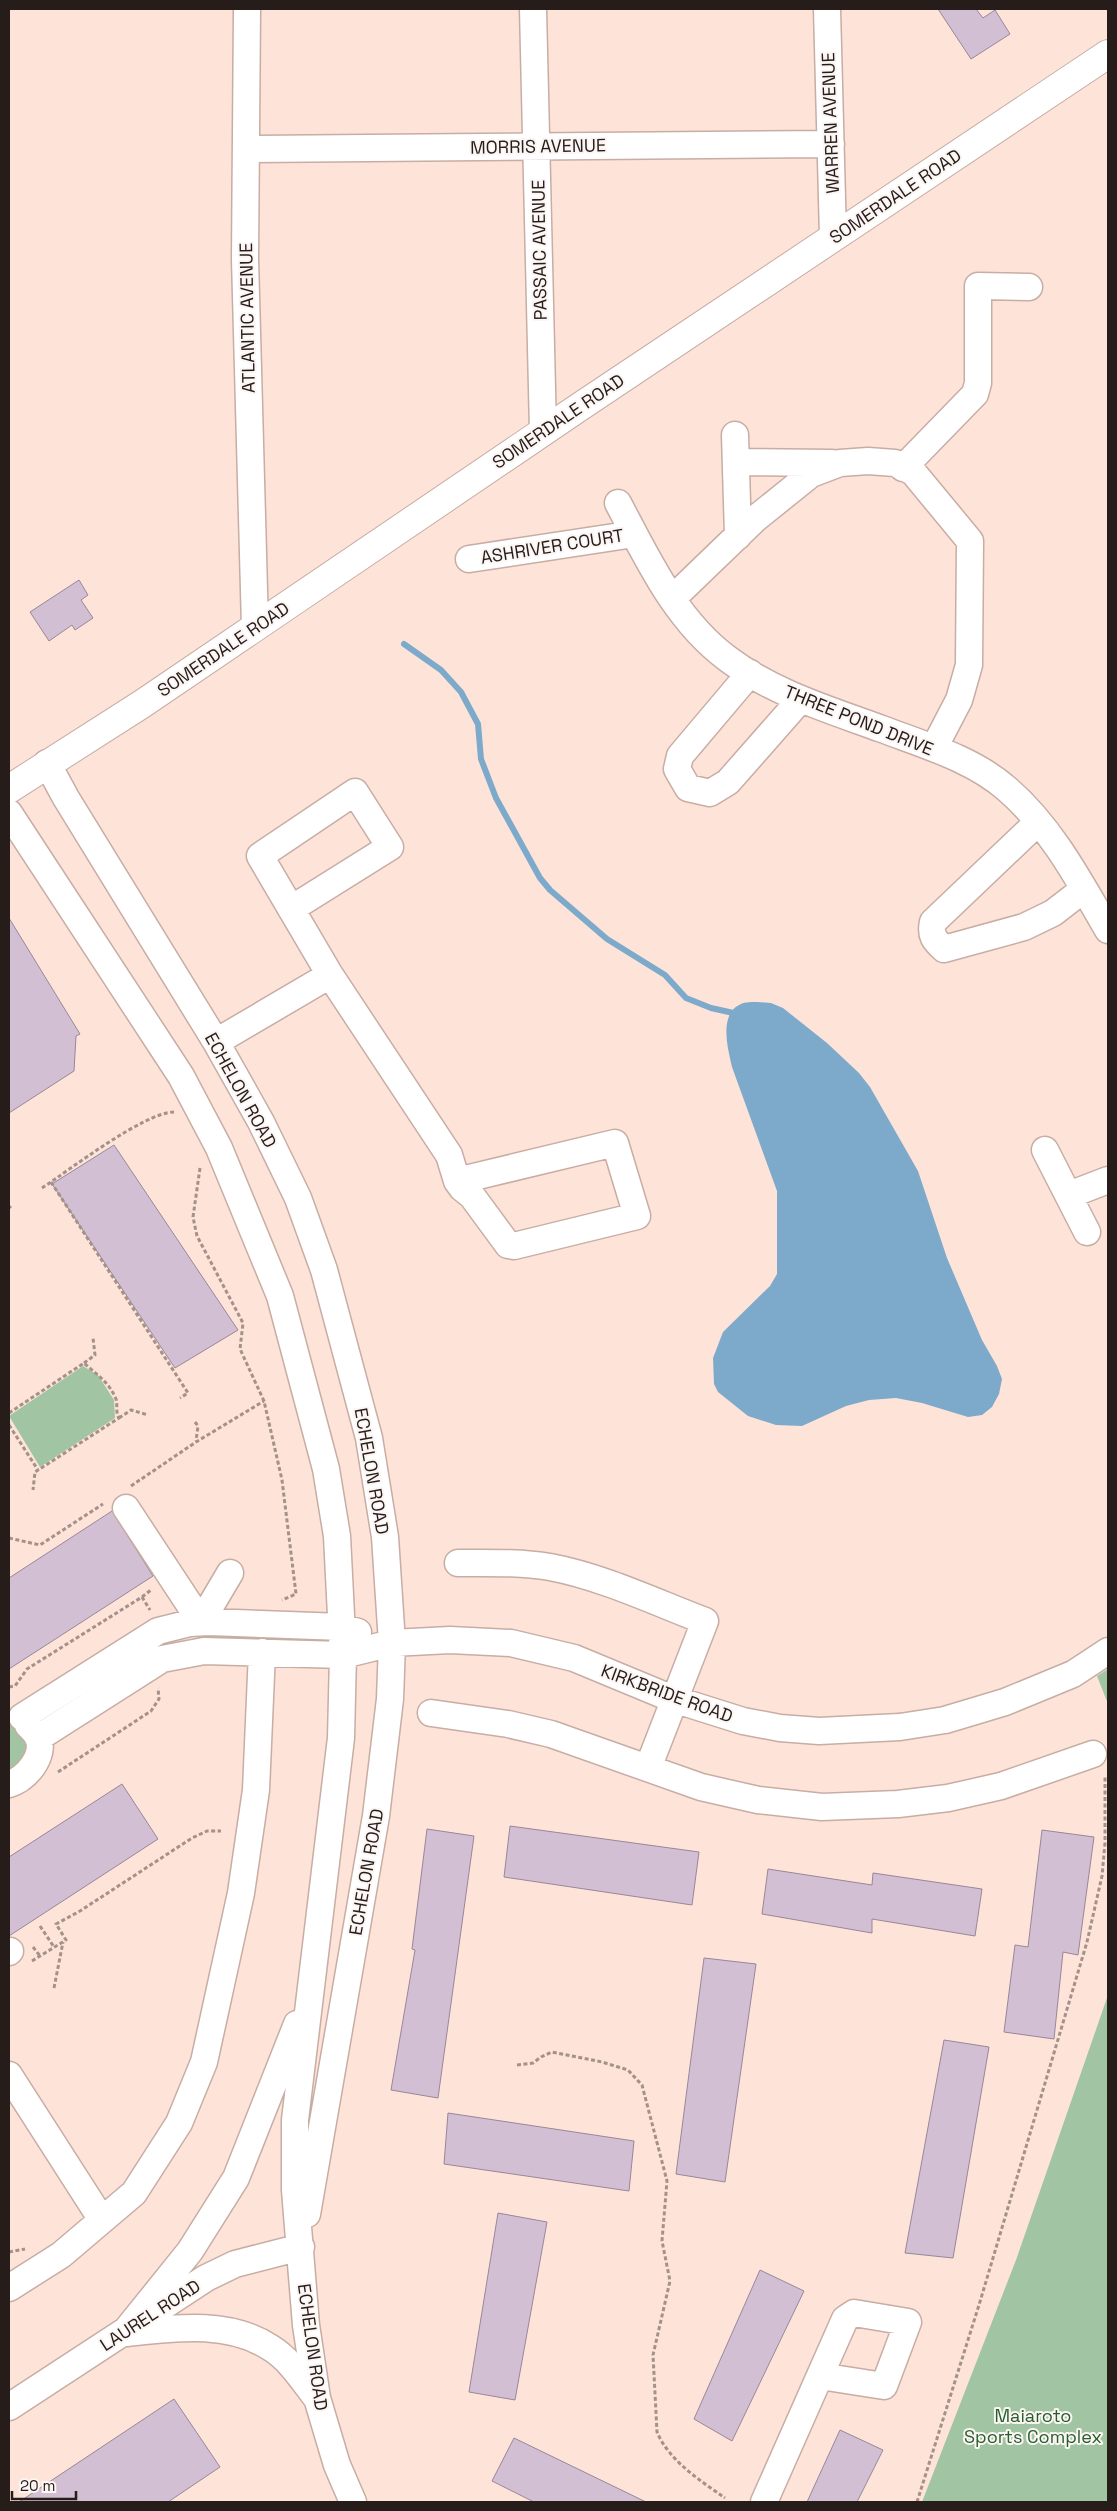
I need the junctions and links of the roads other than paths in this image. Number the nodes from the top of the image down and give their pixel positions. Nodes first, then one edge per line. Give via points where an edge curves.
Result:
1 (247, 9) edge
2 (533, 9) edge
3 (827, 9) edge
4 (1108, 54) edge
5 (831, 144) junction
6 (536, 146) junction
7 (246, 150) junction
8 (833, 237) junction
9 (1029, 287) dead end
10 (543, 432) junction
11 (734, 435) dead end
12 (736, 462) junction
13 (840, 463) junction
14 (904, 468) junction
15 (618, 503) dead end
16 (634, 534) junction
17 (738, 536) junction
18 (469, 559) dead end
19 (672, 599) junction
20 (255, 627) junction
21 (750, 673) junction
22 (801, 699) junction
23 (934, 748) junction
24 (47, 763) junction
25 (9, 789) edge
26 (9, 813) edge
27 (1038, 822) junction
28 (1084, 889) junction
29 (291, 909) junction
30 (1108, 930) edge
31 (330, 975) junction
32 (216, 1042) junction
33 (1045, 1150) dead end
34 (1108, 1180) edge
35 (457, 1182) junction
36 (1069, 1196) junction
37 (1088, 1232) dead end
38 (122, 1498) road end
39 (458, 1564) dead end
40 (230, 1573) dead end
41 (201, 1622) junction
42 (342, 1627) junction
43 (392, 1643) junction
44 (262, 1652) junction
45 (1108, 1652) edge
46 (343, 1655) junction
47 (673, 1698) junction
48 (15, 1713) edge
49 (431, 1713) dead end
50 (38, 1738) junction
51 (1099, 1765) road end
52 (648, 1768) junction
53 (9, 1784) edge
54 (310, 1991) junction
55 (9, 2075) edge
56 (102, 2220) junction
57 (301, 2247) junction
58 (9, 2288) edge
59 (124, 2333) junction
60 (820, 2376) dead end
61 (13, 2397) edge
62 (317, 2398) junction
63 (353, 2502) edge
64 (764, 2502) edge

1 - 7 street, ATLANTIC AVENUE
2 - 6 street, PASSAIC AVENUE
3 - 5 street, WARREN AVENUE
4 - 8 main road, SOMERDALE ROAD
5 - 6 street, MORRIS AVENUE
5 - 8 street, WARREN AVENUE
6 - 7 street, MORRIS AVENUE
6 - 10 street, PASSAIC AVENUE
7 - 20 street, ATLANTIC AVENUE via 245,269
8 - 10 main road, SOMERDALE ROAD
9 - 14 street via 978,286 978,383 975,394
10 - 20 main road, SOMERDALE ROAD
11 - 12 street
12 - 13 street
12 - 17 street
13 - 14 street via 868,461
13 - 17 street via 812,474
14 - 23 street via 918,478 970,540 969,664 959,700
15 - 16 street, THREE POND DRIVE
16 - 18 street, ASHRIVER COURT
16 - 19 street, THREE POND DRIVE
17 - 19 street
19 - 21 street, THREE POND DRIVE via 710,644
20 - 24 main road, SOMERDALE ROAD via 142,704
21 - 22 street, THREE POND DRIVE
21 - 22 street via 680,756 677,769 688,788 710,793 728,782
22 - 23 street, THREE POND DRIVE
23 - 27 street, THREE POND DRIVE via 984,772 1007,788
24 - 25 main road, SOMERDALE ROAD
24 - 32 street, ECHELON ROAD
26 - 42 street, ECHELON ROAD via 181,1076 227,1167 280,1296 326,1469 337,1536
27 - 28 street, THREE POND DRIVE via 1059,848
27 - 28 street via 933,922 934,940 944,949 1024,926 1053,913
28 - 30 street, THREE POND DRIVE
29 - 29 street via 390,847 355,792 260,856
29 - 31 street
31 - 32 street
31 - 35 street via 449,1154
32 - 43 street, ECHELON ROAD via 261,1122 298,1198 324,1270 369,1438 385,1537
33 - 36 street
34 - 36 street
35 - 35 street via 615,1143 637,1216 508,1245 472,1196
36 - 37 street
38 - 41 street
39 - 47 street via 512,1562 549,1567 586,1576 705,1621
40 - 41 street
41 - 42 street
41 - 48 street via 158,1631
42 - 43 street
42 - 46 street, ECHELON ROAD
43 - 46 street
43 - 47 street, KIRKBRIDE ROAD via 482,1641 536,1647 574,1658
43 - 57 street, ECHELON ROAD via 390,1699 376,1816
44 - 46 street
44 - 50 street via 204,1650 162,1659
44 - 56 street via 256,1790 241,1893 204,2062 179,2123 134,2193
45 - 47 street, KIRKBRIDE ROAD via 1073,1674 1005,1702 945,1720 900,1727 857,1731 780,1728 743,1721
46 - 54 street, ECHELON ROAD via 341,1738
47 - 52 street
48 - 50 street
49 - 52 street via 551,1734
50 - 53 street via 39,1751 34,1764 25,1775
51 - 52 street via 948,1798 822,1807 758,1800
54 - 57 street, ECHELON ROAD via 295,2120
54 - 59 street via 236,2178 190,2251
55 - 56 street
56 - 58 street via 61,2255
57 - 59 street, LAUREL ROAD via 236,2264 206,2278
57 - 62 street, ECHELON ROAD via 306,2325
59 - 61 street, LAUREL ROAD
59 - 62 street via 189,2327 246,2335 272,2348
60 - 64 street
62 - 63 street, ECHELON ROAD via 337,2465

